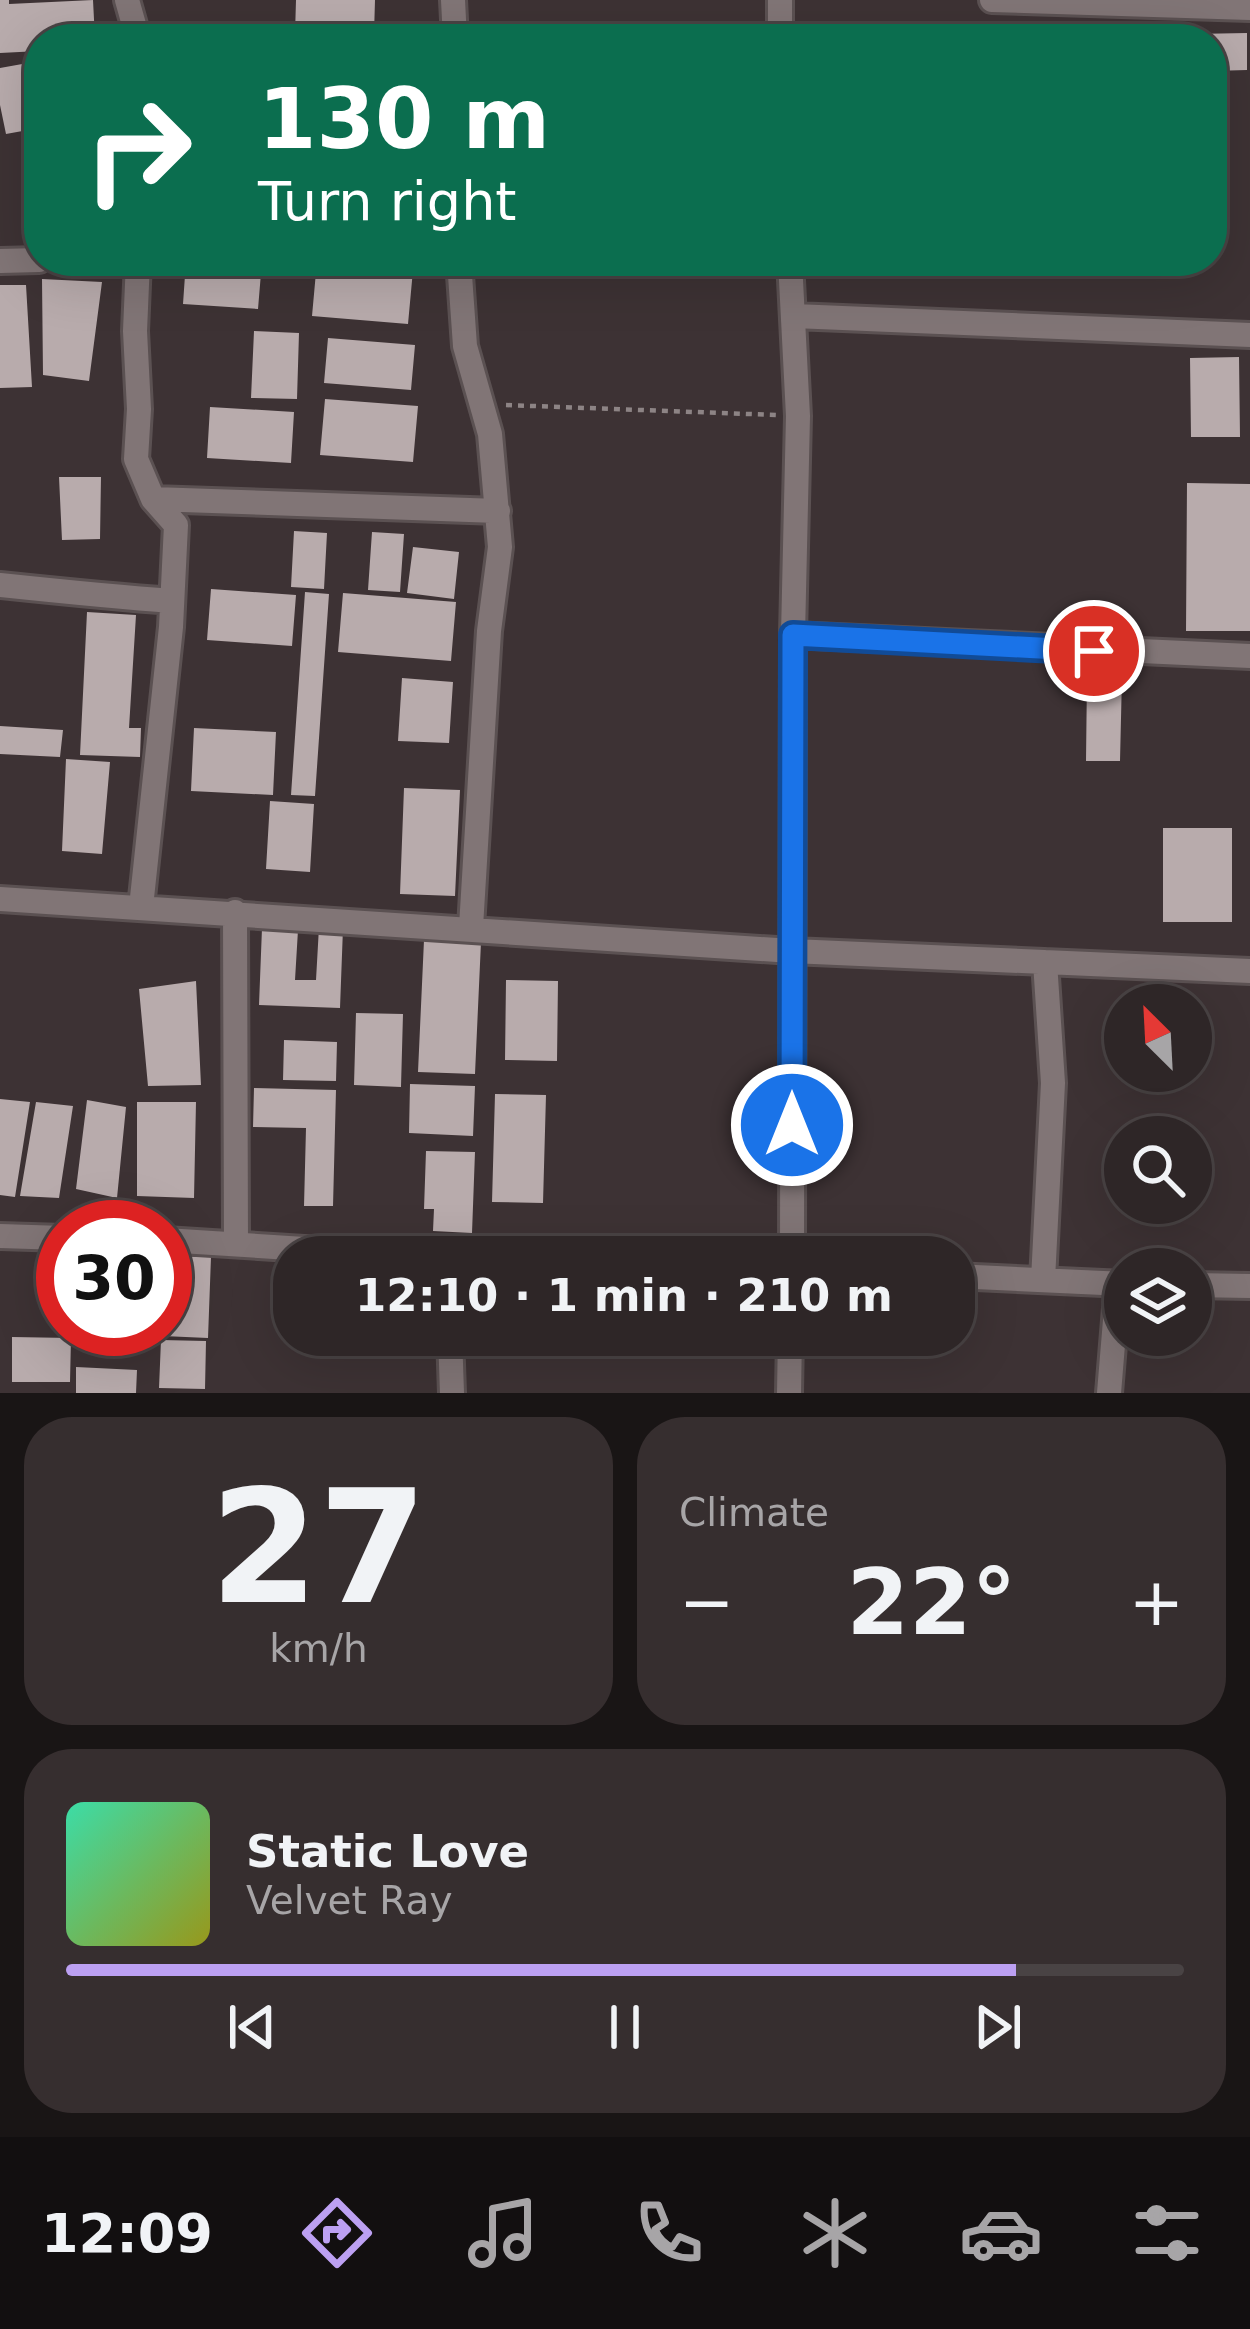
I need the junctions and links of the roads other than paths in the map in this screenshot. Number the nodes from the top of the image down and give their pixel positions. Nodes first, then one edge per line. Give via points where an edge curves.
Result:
1 (992, 0) edge
2 (1204, 4) edge
3 (1250, 8) edge
4 (138, 276) edge
5 (460, 276) edge
6 (791, 276) edge
7 (794, 316) junction
8 (1250, 335) edge
9 (153, 499) junction
10 (498, 511) junction
11 (0, 584) edge
12 (172, 601) junction
13 (793, 635) junction
14 (1250, 656) edge
15 (0, 899) edge
16 (141, 907) junction
17 (235, 913) junction
18 (471, 927) junction
19 (792, 951) junction
20 (1045, 962) junction
21 (1250, 970) edge
22 (0, 1236) edge
23 (792, 1236) edge
24 (36, 1237) edge
25 (192, 1241) edge
26 (236, 1242) junction
27 (273, 1245) edge
28 (975, 1277) edge
29 (1042, 1280) junction
30 (1104, 1283) edge
31 (1212, 1285) edge
32 (1250, 1286) edge
33 (451, 1356) edge
34 (790, 1356) edge
35 (1113, 1356) edge
36 (452, 1393) edge
37 (789, 1393) edge
38 (1109, 1393) edge

1 - 2 street
2 - 3 street
4 - 9 street via 136,459
5 - 10 street via 465,346 490,434
6 - 7 street
7 - 8 street
7 - 13 street
9 - 10 street
9 - 12 street via 176,525
10 - 18 street
11 - 12 street
12 - 16 street
13 - 14 street
13 - 19 street
15 - 16 street
16 - 17 street
17 - 18 street
17 - 26 street
18 - 19 street
19 - 20 street
19 - 23 street
20 - 21 street
20 - 29 street via 1053,1083
22 - 24 street
25 - 26 street
26 - 27 street
28 - 29 street
29 - 30 street
31 - 32 street
33 - 36 street
34 - 37 street
35 - 38 street

